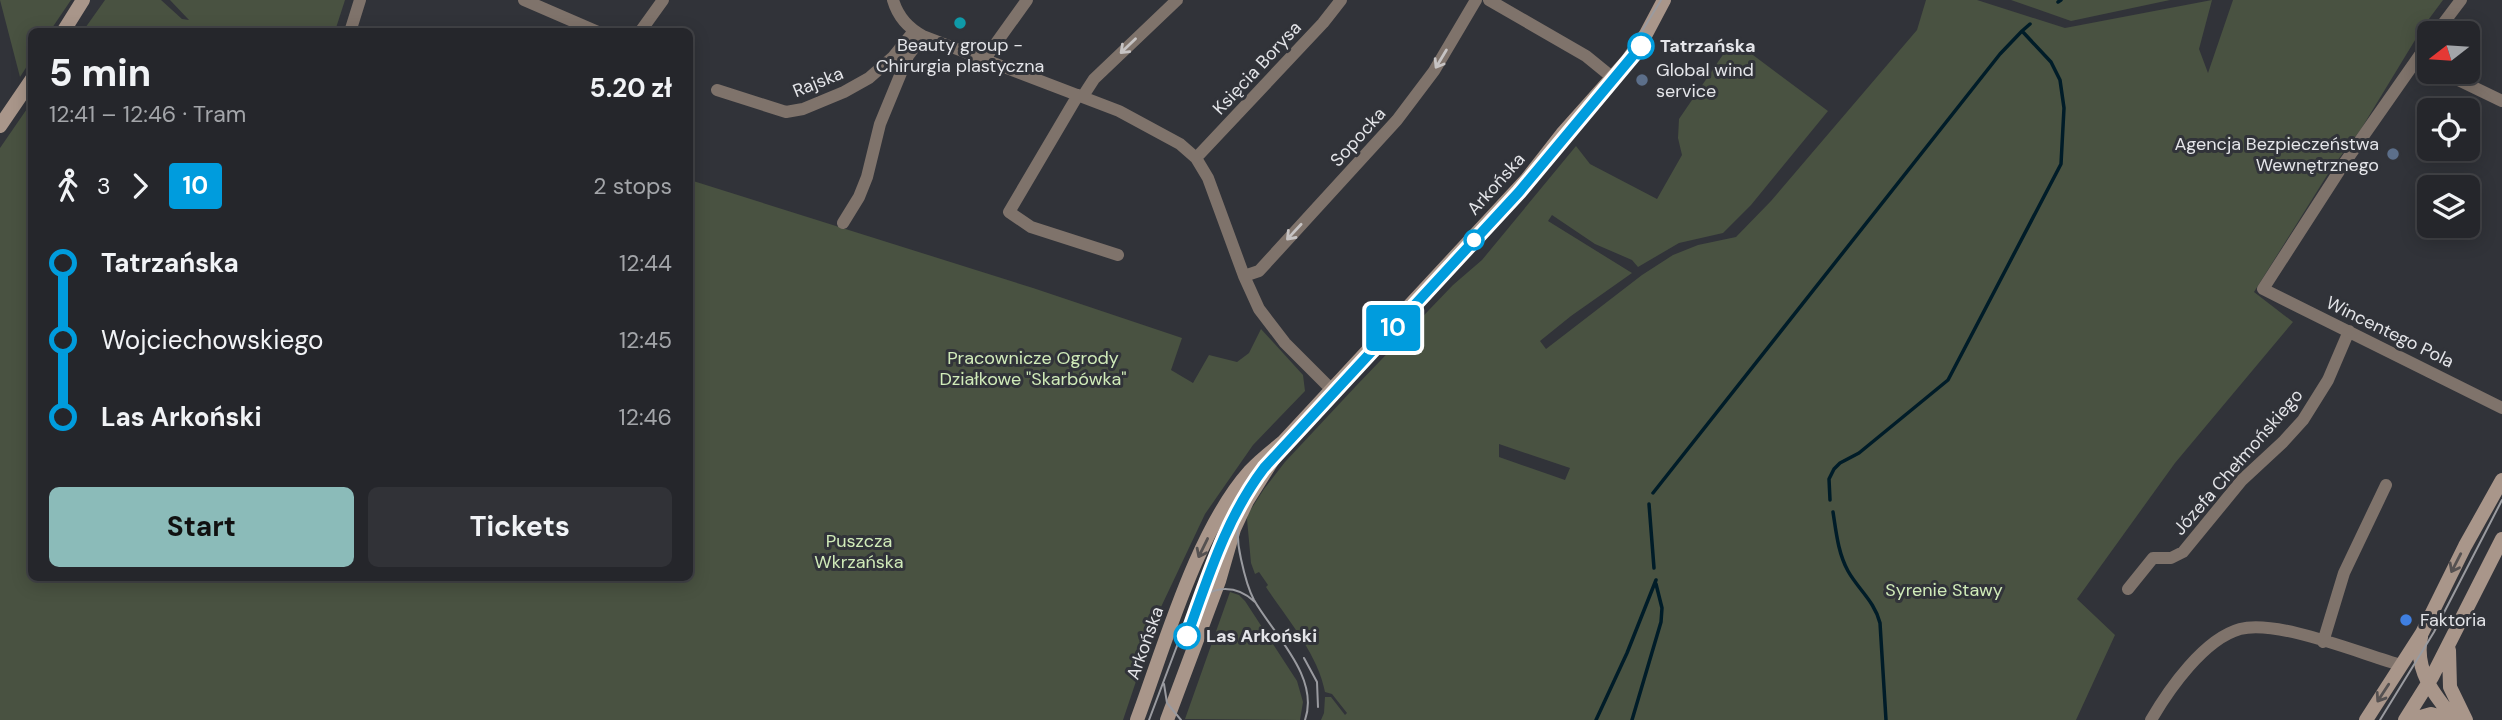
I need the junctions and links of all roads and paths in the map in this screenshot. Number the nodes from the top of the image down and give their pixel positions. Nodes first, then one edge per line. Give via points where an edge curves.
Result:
1 (83, 0) edge
2 (360, 0) edge
3 (524, 0) edge
4 (663, 0) edge
5 (892, 0) edge
6 (1027, 0) edge
7 (1177, 0) edge
8 (1341, 0) edge
9 (1476, 0) edge
10 (1489, 0) edge
11 (1664, 0) edge
12 (2461, 0) edge
13 (2445, 21) edge
14 (66, 28) edge
15 (351, 28) edge
16 (589, 28) edge
17 (643, 28) edge
18 (918, 34) junction
19 (2417, 59) edge
20 (984, 60) junction
21 (1613, 78) junction
22 (2467, 84) edge
23 (28, 85) edge
24 (717, 90) dead end
25 (1081, 96) junction
26 (2502, 101) edge
27 (0, 126) edge
28 (1196, 158) junction
29 (843, 223) dead end
30 (1118, 255) dead end
31 (1244, 276) junction
32 (2349, 331) junction
33 (1332, 390) junction
34 (2502, 408) edge
35 (1283, 442) junction
36 (2502, 480) edge
37 (2386, 485) dead end
38 (2502, 539) edge
39 (2128, 589) dead end
40 (2422, 632) junction
41 (2323, 642) junction
42 (2450, 642) junction
43 (2401, 666) junction
44 (2427, 680) junction
45 (2446, 697) junction
46 (1137, 720) edge
47 (1167, 720) edge
48 (2151, 720) edge
49 (2366, 720) edge
50 (2408, 720) edge
51 (2453, 720) edge
52 (2466, 720) edge

1 - 14 street
2 - 15 street
3 - 16 street
4 - 17 street
5 - 18 street via 900,17
6 - 20 street
7 -> 25 street
8 - 28 street, Księcia Borysa
9 -> 31 street, Sopocka via 1434,71 1397,120 1259,271
10 - 21 street via 1586,56
11 - 21 street, Arkońska
12 - 13 street
18 - 20 street
18 - 24 street, Rajska via 869,78 803,109 786,112
18 - 29 street via 880,124 867,177
19 - 32 street, Wincentego Pola via 2263,289
20 - 25 street
21 - 33 street, Arkońska via 1517,191
22 - 26 street
23 - 27 street
25 - 28 street via 1154,127
25 - 30 street via 1009,212 1031,227
28 - 31 street via 1208,178
31 - 33 street via 1274,330
32 - 34 street, Wincentego Pola
32 - 39 street, Józefa Chełmońskiego via 2328,380 2294,430 2242,480 2183,552 2171,558 2153,558
33 - 35 street, Arkońska
35 -> 46 street, Arkońska via 1244,478 1209,536
35 - 47 street, Arkońska via 1236,525
36 -> 40 street
37 - 41 street via 2344,573
38 - 42 street
40 - 43 street
40 - 44 street via 2419,654
41 - 43 street
41 - 48 street via 2262,628 2232,632 2185,671
42 - 44 street
42 - 45 street
43 - 44 street
43 -> 49 street
44 - 45 street
44 - 50 street
45 - 51 street
45 - 52 street
50 - 51 street via 2431,713

